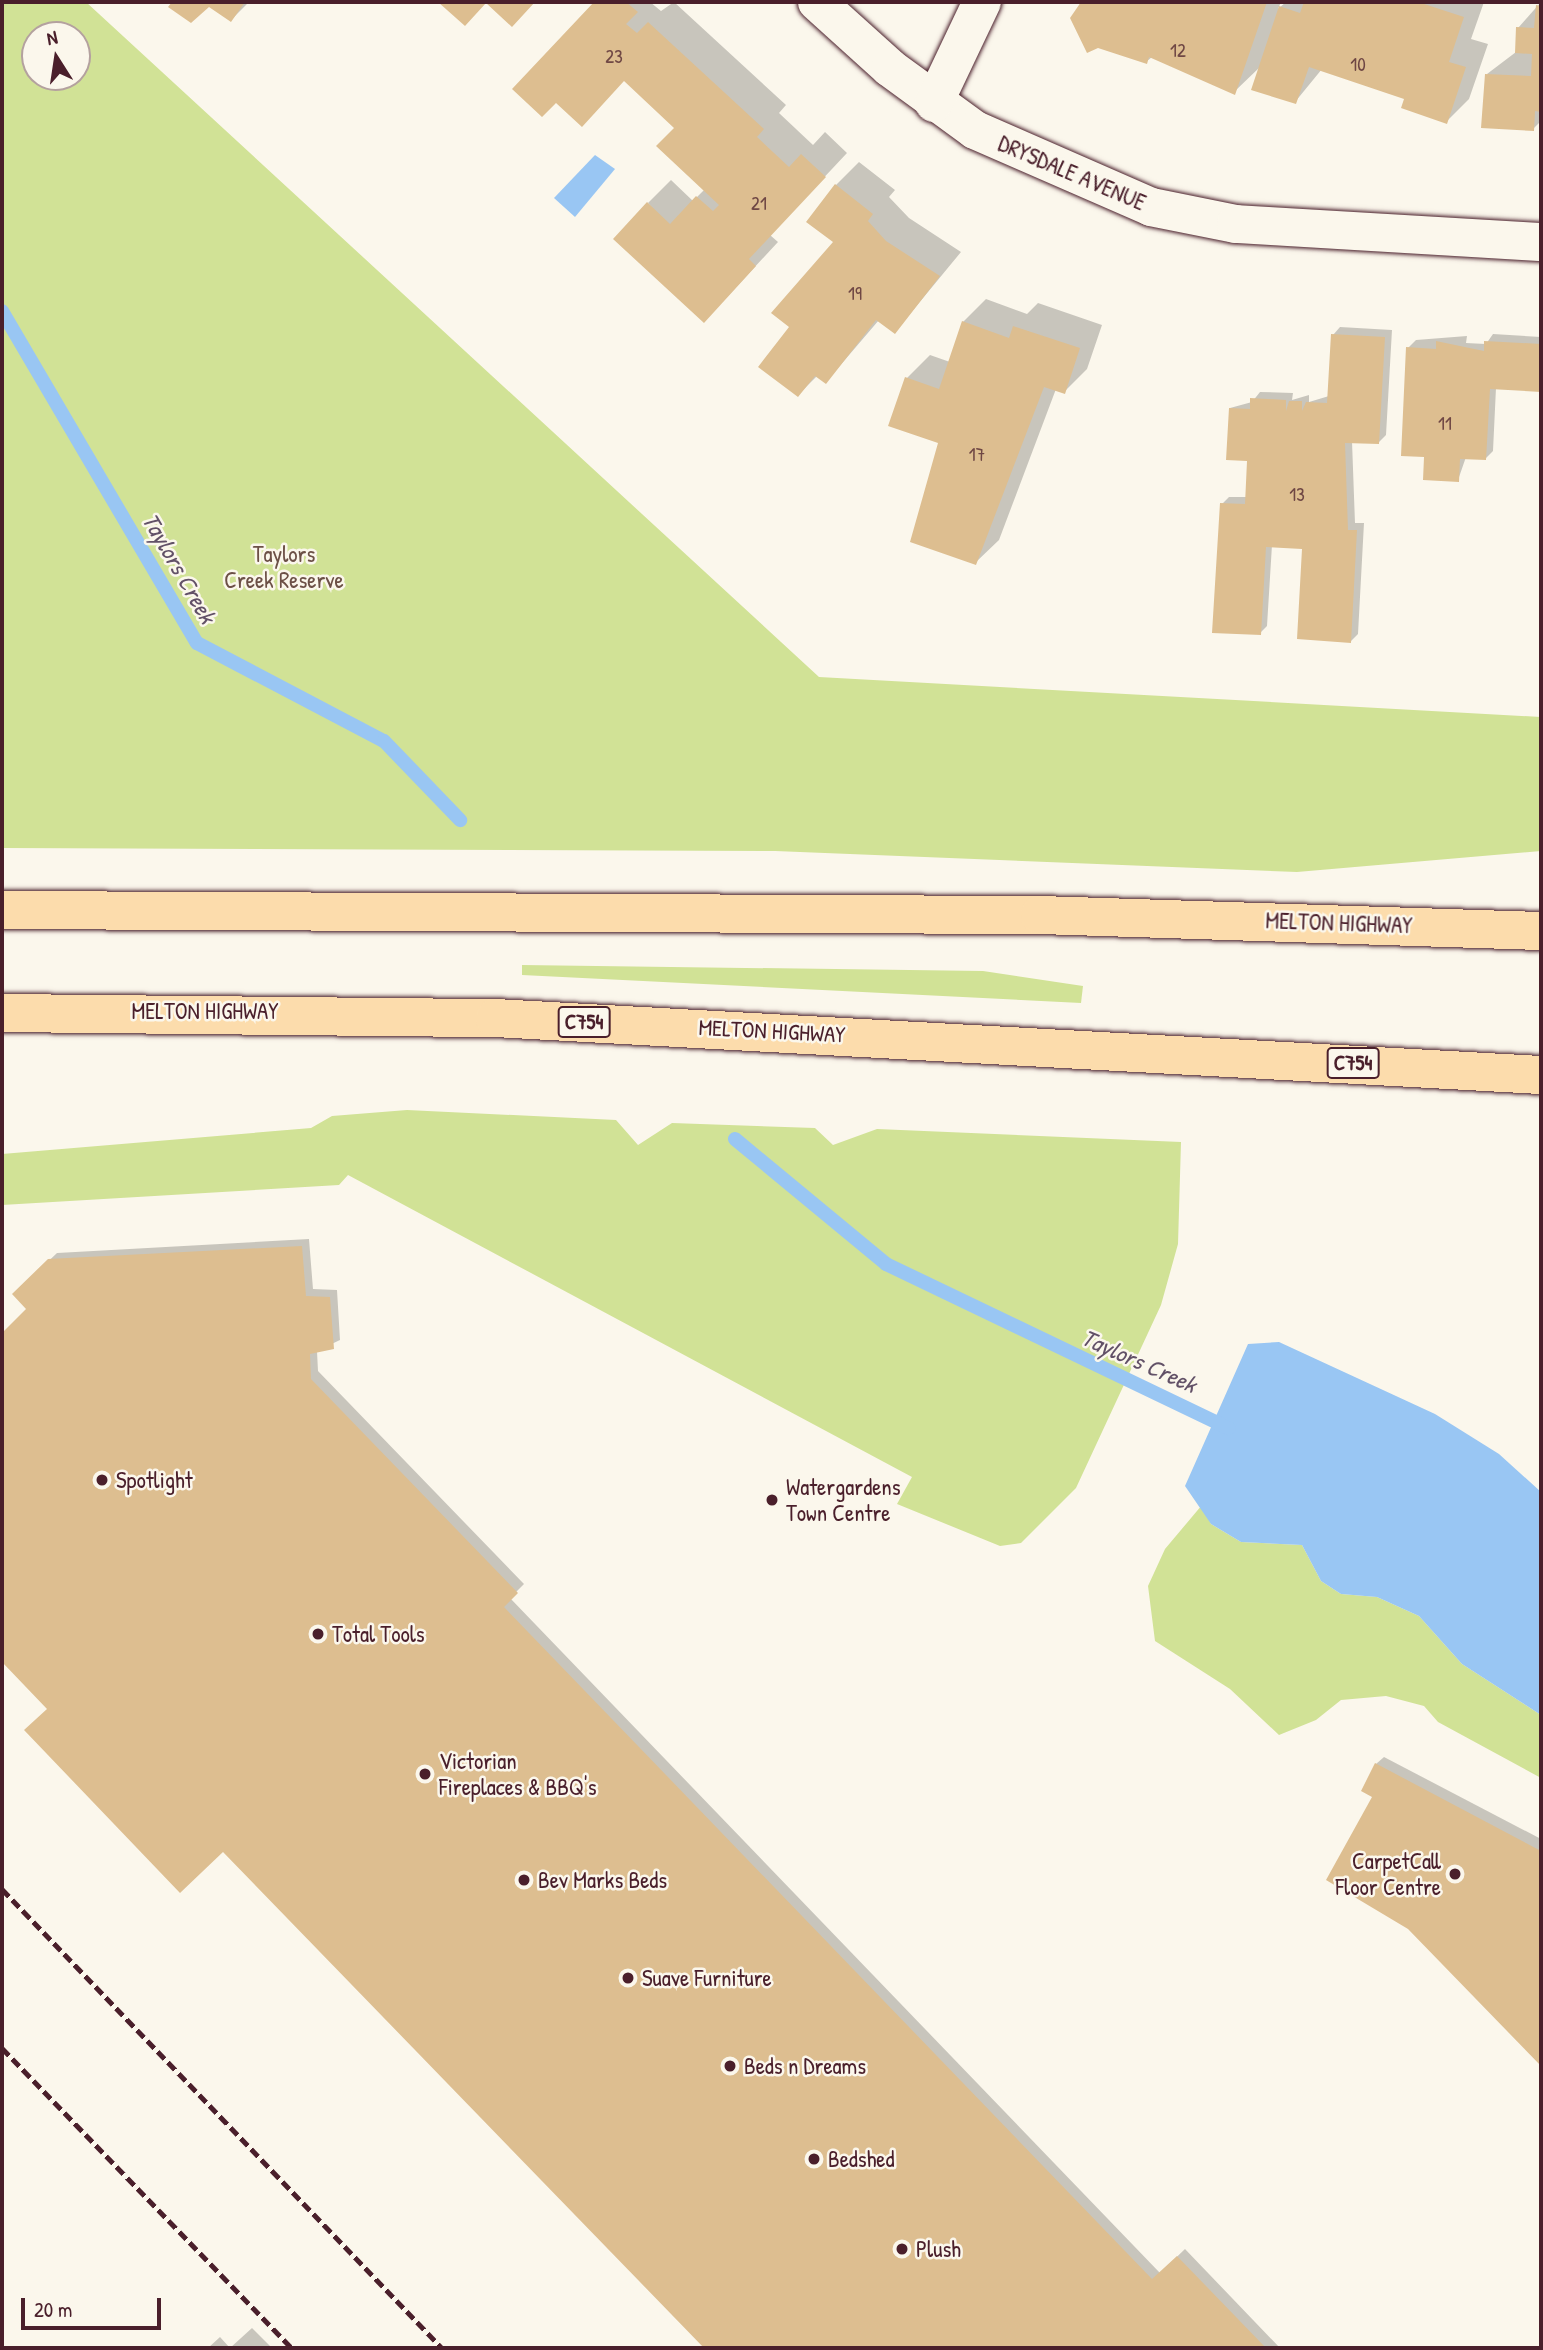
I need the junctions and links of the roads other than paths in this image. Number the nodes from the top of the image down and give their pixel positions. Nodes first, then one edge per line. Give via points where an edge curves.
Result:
1 (817, 2) edge
2 (982, 2) edge
3 (934, 103) junction
4 (1541, 242) edge
5 (1541, 905) edge
6 (2, 910) edge
7 (1386, 924) junction
8 (1541, 932) edge
9 (2, 1013) edge
10 (1541, 1074) edge

1 - 3 street, DRYSDALE AVENUE
2 - 3 street
3 - 4 street, DRYSDALE AVENUE via 1077,180 1162,210 1236,224
5 - 7 highway
6 - 7 highway, MELTON HIGHWAY via 1040,915
7 - 8 highway, MELTON HIGHWAY
9 - 10 highway, MELTON HIGHWAY / C754 via 272,1011 522,1019

